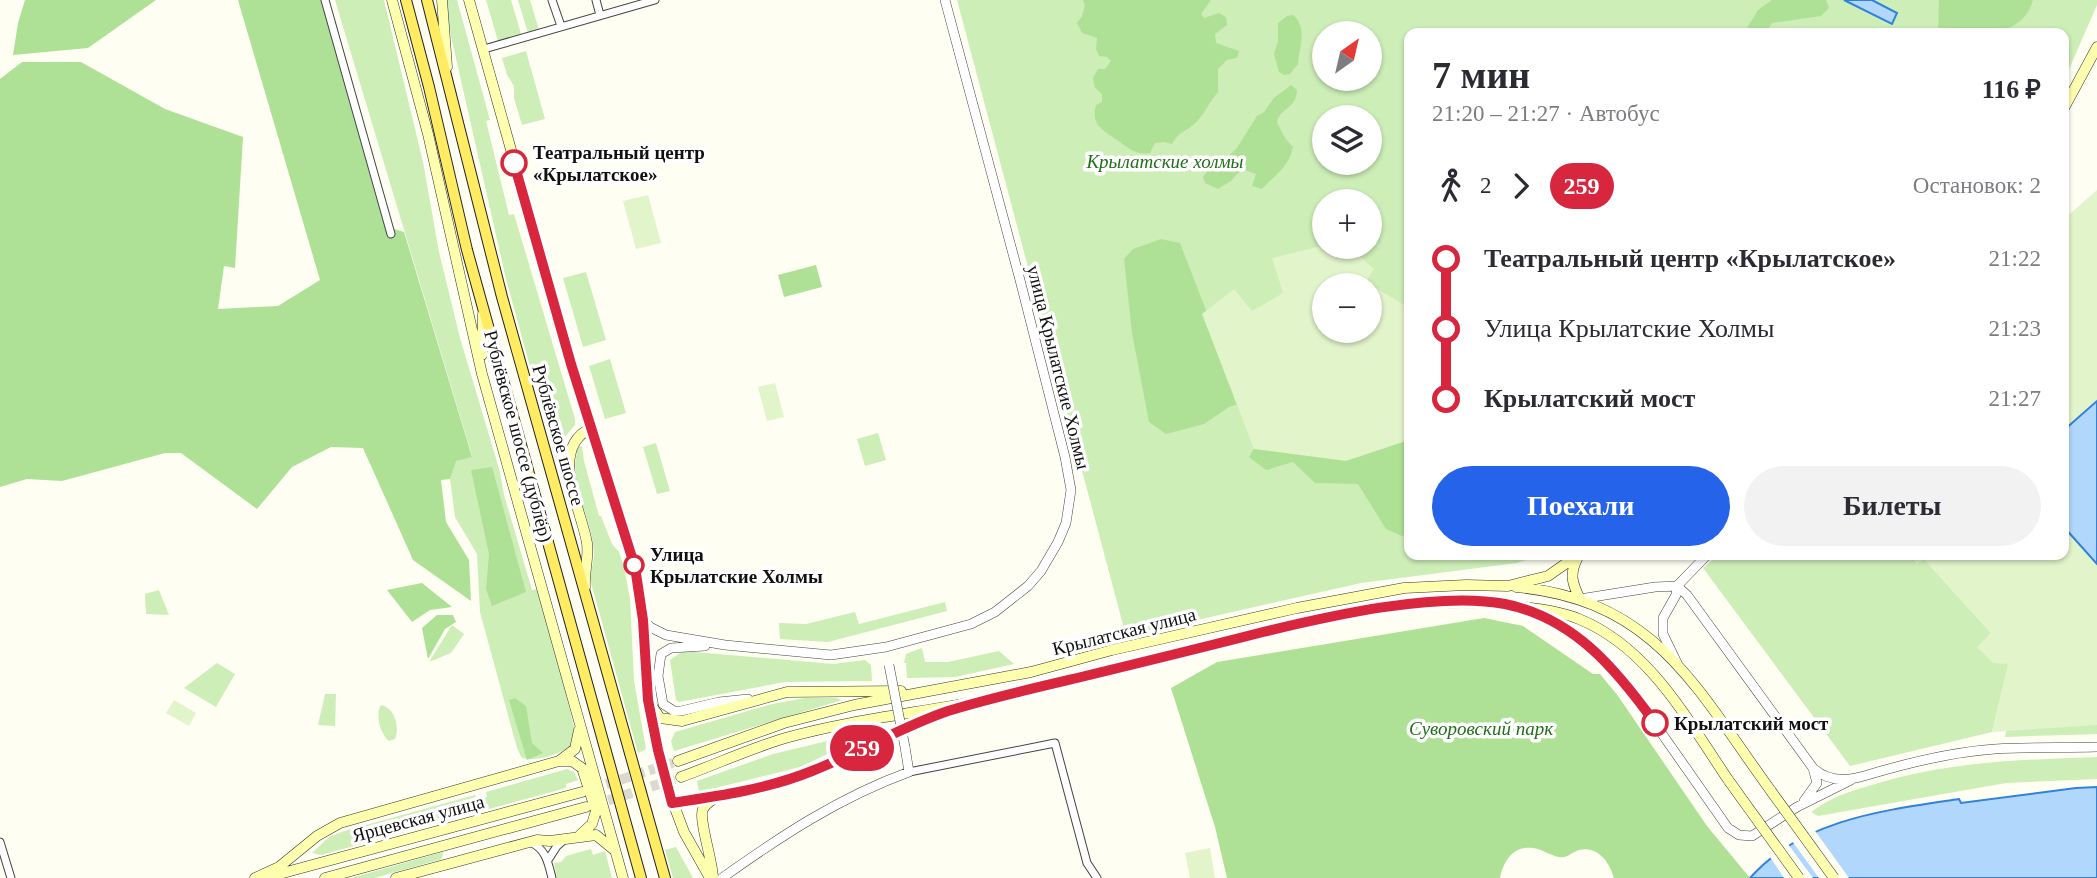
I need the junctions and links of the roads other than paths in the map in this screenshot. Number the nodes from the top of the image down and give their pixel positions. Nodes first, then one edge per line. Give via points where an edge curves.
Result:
1 (325, 0) edge
2 (392, 0) edge
3 (406, 0) edge
4 (427, 0) edge
5 (442, 0) edge
6 (470, 0) edge
7 (552, 0) edge
8 (596, 0) edge
9 (654, 0) edge
10 (945, 0) edge
11 (600, 15) junction
12 (561, 26) junction
13 (2097, 47) edge
14 (484, 49) junction
15 (448, 81) junction
16 (2069, 99) edge
17 (391, 234) dead end
18 (483, 307) junction
19 (482, 373) junction
20 (591, 428) junction
21 (1572, 560) edge
22 (1577, 560) edge
23 (1702, 560) edge
24 (1508, 586) junction
25 (1677, 586) junction
26 (585, 595) junction
27 (1580, 599) junction
28 (1505, 604) junction
29 (643, 620) junction
30 (725, 645) junction
31 (886, 647) junction
32 (1678, 664) junction
33 (943, 690) junction
34 (998, 697) junction
35 (761, 698) junction
36 (648, 700) junction
37 (579, 719) junction
38 (2097, 747) edge
39 (559, 761) junction
40 (678, 761) tunnel mouth
41 (1813, 768) junction
42 (909, 772) junction
43 (681, 777) tunnel mouth
44 (1851, 780) junction
45 (582, 792) tunnel mouth
46 (720, 796) junction
47 (672, 803) junction
48 (586, 807) tunnel mouth
49 (1797, 807) junction
50 (577, 836) junction
51 (565, 839) junction
52 (0, 842) edge
53 (524, 842) junction
54 (617, 856) junction
55 (548, 860) junction
56 (11, 878) edge
57 (255, 878) edge
58 (264, 878) edge
59 (325, 878) edge
60 (396, 878) edge
61 (552, 878) edge
62 (623, 878) edge
63 (641, 878) edge
64 (665, 878) edge
65 (711, 878) edge
66 (722, 878) edge
67 (1097, 878) edge
68 (1799, 878) edge
69 (1834, 878) edge

1 - 17 street
2 - 19 main road, Рублёвское шоссе (дублёр) via 428,134
3 - 18 main road, Рублёвское шоссе
4 - 15 main road, Рублёвское шоссе
5 - 15 main road
6 - 14 main road
7 - 12 street
8 - 11 street
9 - 11 street
10 - 31 street, улица Крылатские Холмы via 1071,490 1058,542 1028,586 971,624
11 - 12 street
12 - 14 street
13 - 16 main road
14 - 20 main road
15 - 26 main road, Рублёвское шоссе
18 - 19 main road
18 - 63 main road, Рублёвское шоссе
19 - 37 main road, Рублёвское шоссе (дублёр)
20 - 26 main road via 578,437 569,453 587,545
20 - 29 main road via 635,567
21 - 24 main road, Крылатская улица via 1548,576
22 - 27 main road via 1571,575
23 - 25 street
24 - 27 main road via 1545,589
24 - 33 main road, Крылатская улица via 1404,589 1310,605
25 - 27 street
25 - 32 street via 1662,624
25 - 41 street
26 - 64 main road, Рублёвское шоссе
27 - 32 main road via 1640,630
28 - 34 main road, Крылатская улица via 1406,605 1300,623
28 - 49 street via 1557,623 1588,644 1625,681 1728,828 1752,836
28 - 68 main road, Крылатская улица, bridge via 1579,619 1630,650 1672,698
29 - 30 street, улица Крылатские Холмы via 666,635
29 - 36 main road
30 - 31 street, улица Крылатские Холмы via 831,655
30 - 35 street via 671,648 661,654 658,676 663,704 681,710
31 - 42 street, bridge
32 - 69 main road, bridge
33 - 35 main road via 787,692
33 - 40 main road, Крылатская улица via 784,723
34 - 43 main road, Крылатская улица via 787,738
34 - 46 main road via 898,731 813,771
35 - 36 main road via 682,721 660,718
36 - 47 main road
37 - 39 main road via 575,749
37 - 54 main road, Рублёвское шоссе (дублёр)
38 - 44 street via 1958,753
39 - 50 main road via 572,761 582,768 596,811 590,827
39 - 57 main road via 340,823 279,867
41 - 44 street via 1827,777
41 - 49 street via 1817,783
42 - 66 street via 792,828
42 - 67 street via 1055,744 1087,863
44 - 49 street
45 - 58 main road, Ярцевская улица
46 - 47 main road
46 - 65 main road via 702,812
47 - 65 main road
48 - 59 main road, Ярцевская улица
50 - 51 main road
50 - 54 main road via 596,835
51 - 53 main road
51 - 55 street
52 - 56 street
53 - 55 street via 537,846
53 - 60 main road
54 - 62 main road, Рублёвское шоссе (дублёр)
55 - 61 street

